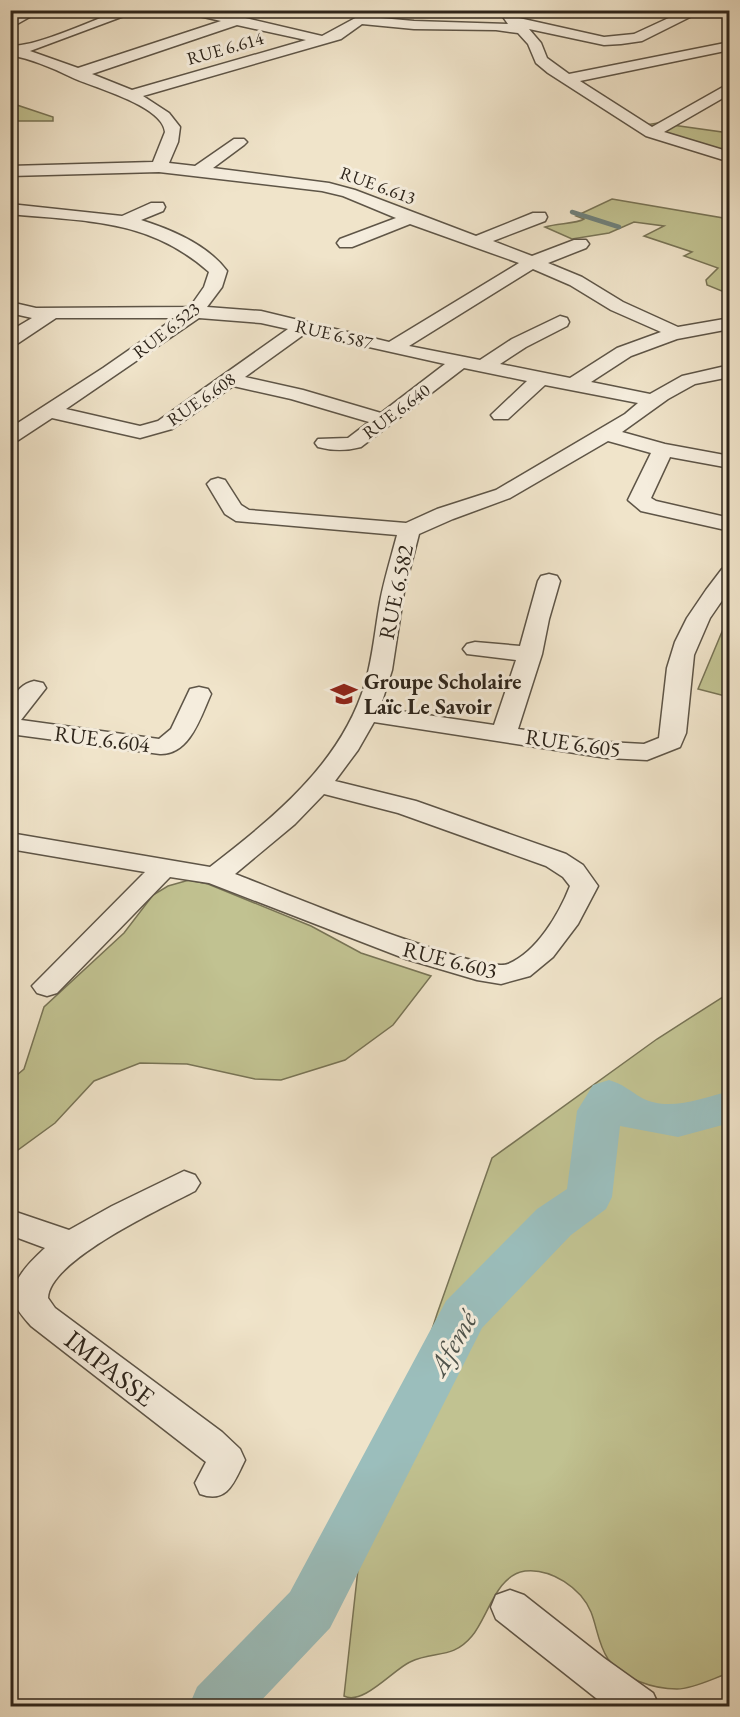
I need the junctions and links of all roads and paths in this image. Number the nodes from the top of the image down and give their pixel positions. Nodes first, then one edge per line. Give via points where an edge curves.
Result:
1 (36, 10) edge
2 (134, 10) edge
3 (191, 10) edge
4 (263, 10) edge
5 (698, 10) edge
6 (236, 20) junction
7 (513, 20) edge
8 (10, 24) edge
9 (321, 39) junction
10 (729, 46) edge
11 (12, 50) edge
12 (76, 74) junction
13 (567, 79) junction
14 (729, 87) edge
15 (132, 95) junction
16 (624, 115) junction
17 (670, 123) junction
18 (689, 128) dead end
19 (651, 133) junction
20 (239, 142) dead end
21 (729, 157) edge
22 (159, 166) junction
23 (10, 171) edge
24 (199, 171) junction
25 (157, 207) dead end
26 (10, 209) edge
27 (539, 217) dead end
28 (410, 218) junction
29 (124, 221) junction
30 (478, 241) junction
31 (346, 243) dead end
32 (580, 244) dead end
33 (531, 263) junction
34 (10, 307) edge
35 (195, 312) junction
36 (50, 314) junction
37 (560, 322) dead end
38 (729, 323) edge
39 (304, 326) junction
40 (672, 334) junction
41 (10, 340) edge
42 (392, 348) junction
43 (460, 361) junction
44 (484, 365) junction
45 (729, 371) edge
46 (541, 378) junction
47 (229, 380) junction
48 (573, 385) junction
49 (655, 401) junction
50 (51, 412) junction
51 (501, 415) dead end
52 (384, 420) junction
53 (606, 434) junction
54 (10, 437) edge
55 (325, 443) dead end
56 (663, 450) junction
57 (729, 462) edge
58 (218, 484) dead end
59 (729, 525) edge
60 (409, 530) junction
61 (729, 574) edge
62 (549, 581) dead end
63 (475, 649) dead end
64 (530, 654) junction
65 (34, 688) dead end
66 (199, 693) dead end
67 (366, 713) junction
68 (10, 718) edge
69 (10, 726) edge
70 (504, 732) junction
71 (320, 785) junction
72 (10, 842) edge
73 (164, 867) junction
74 (215, 876) junction
75 (47, 987) dead end
76 (184, 1183) dead end
77 (10, 1222) edge
78 (71, 1245) junction
79 (213, 1483) dead end
80 (510, 1607) dead end
81 (639, 1707) edge

1 - 8 street
2 - 11 street
3 - 6 street
4 - 6 street
5 - 7 street, RUE 6.614 via 637,38 604,41
6 - 9 street
6 - 12 street
7 - 9 street, RUE 6.614 via 496,26 359,20 336,36
7 - 13 street via 534,43 541,60
9 - 15 street, RUE 6.614
10 - 13 street
11 - 12 street
12 - 15 street
13 - 16 street
14 - 17 street
15 - 22 street via 165,116 171,126 172,134
16 - 17 street
16 - 19 street
17 - 18 street
17 - 19 street
19 - 21 street
20 - 24 street
22 - 23 street, RUE 6.613 via 100,159
22 - 24 street, RUE 6.613
24 - 28 street, RUE 6.613 via 329,188
25 - 29 street
26 - 29 street
27 - 30 street
28 - 30 street, RUE 6.613
28 - 31 street
29 - 35 street, RUE 6.523 via 198,254 218,271 213,287
30 - 33 street, RUE 6.613
32 - 33 street
33 - 40 street, RUE 6.613 via 576,281 617,306 670,329
33 - 42 street
34 - 36 street, RUE 6.587
35 - 36 street, RUE 6.587
35 - 39 street, RUE 6.587 via 236,313
35 - 50 street, RUE 6.523
36 - 41 street
37 - 44 street
38 - 40 street
39 - 42 street, RUE 6.587
39 - 47 street, RUE 6.608
40 - 48 street via 624,352
42 - 43 street, RUE 6.587
43 - 44 street, RUE 6.587
43 - 52 street, RUE 6.640
44 - 46 street, RUE 6.587
45 - 49 street, RUE 6.582 via 689,380
46 - 48 street, RUE 6.587
46 - 51 street
47 - 50 street, RUE 6.608 via 165,425 140,432
47 - 52 street via 296,394
48 - 49 street, RUE 6.587
49 - 53 street, RUE 6.582
50 - 54 street, RUE 6.523
52 - 55 street, RUE 6.640 via 354,442
53 - 56 street
53 - 60 street, RUE 6.582 via 503,494
56 - 57 street
56 - 59 street via 639,500 649,506
58 - 60 street via 232,509 244,516
60 - 67 street, RUE 6.582 via 393,593 382,664
61 - 70 street, RUE 6.605 via 689,638 680,666 677,721 671,742 647,752 626,752
62 - 64 street
63 - 64 street
64 - 70 street
65 - 68 street
66 - 69 street, RUE 6.604 via 182,732 165,747
67 - 70 street, RUE 6.605
67 - 71 street, RUE 6.582
71 - 74 street, RUE 6.582
71 - 74 street, RUE 6.603 via 407,807 555,860 573,871 584,886 578,905 524,968 508,974 486,973 399,948
72 - 73 street
73 - 74 street
73 - 75 street
76 - 78 street
77 - 78 street
78 - 79 street, IMPASSE via 41,1274 32,1288 31,1301 43,1317 219,1451 227,1460
80 - 81 street

